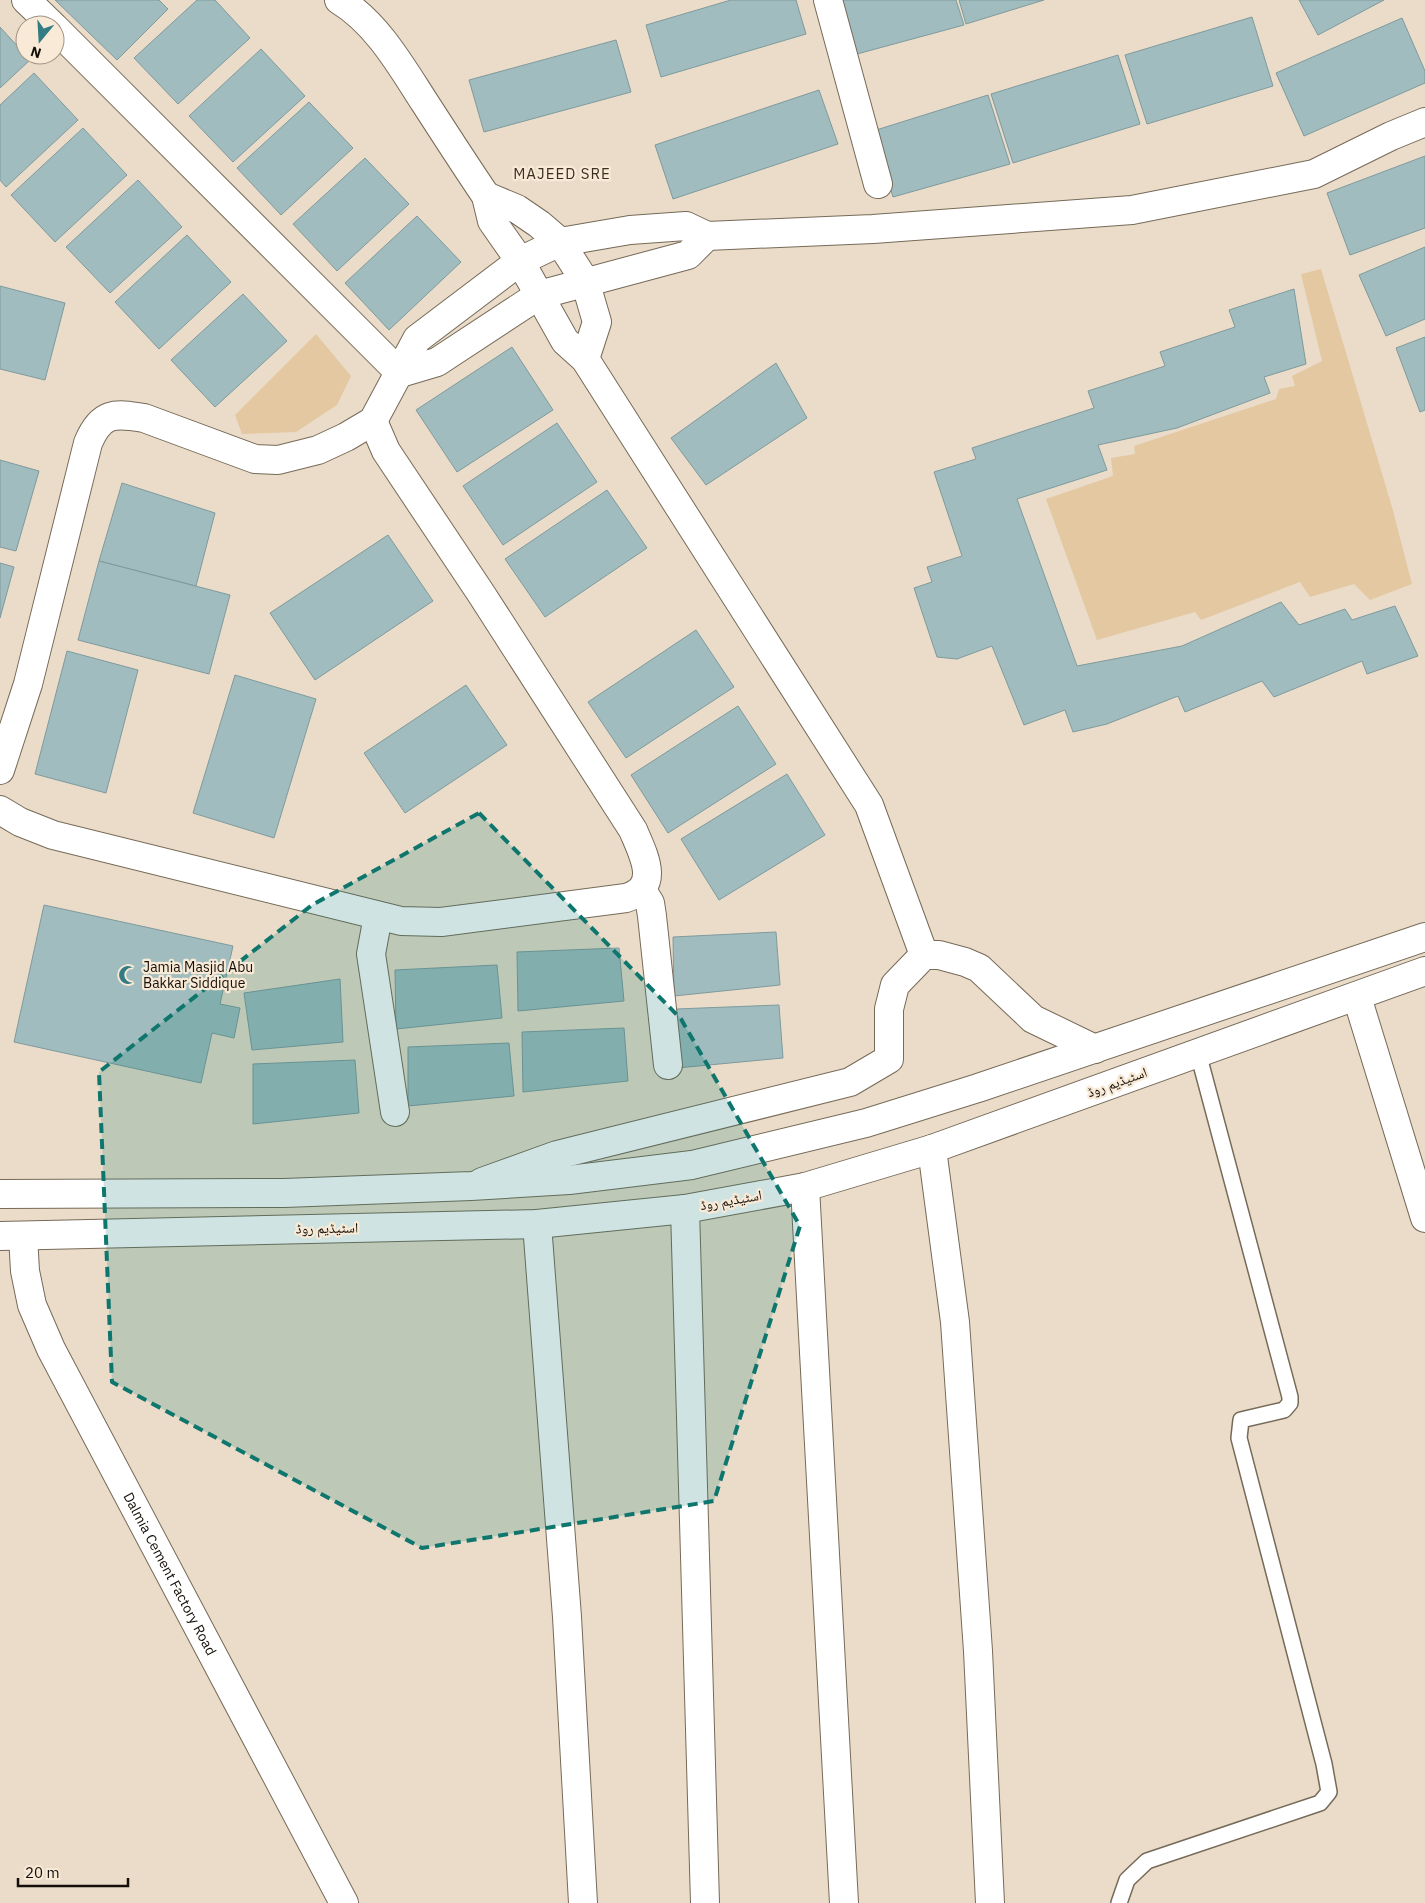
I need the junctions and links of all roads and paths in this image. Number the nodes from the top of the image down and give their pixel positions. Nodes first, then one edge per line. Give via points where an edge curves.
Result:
1 (26, 0) edge
2 (339, 0) edge
3 (828, 0) edge
4 (42, 15) edge
5 (65, 38) edge
6 (1425, 122) edge
7 (878, 184) dead end
8 (486, 196) junction
9 (707, 236) junction
10 (560, 242) junction
11 (520, 261) junction
12 (585, 281) junction
13 (539, 295) junction
14 (585, 360) junction
15 (400, 373) junction
16 (373, 421) junction
17 (0, 770) edge
18 (0, 810) edge
19 (642, 890) junction
20 (378, 916) junction
21 (1425, 937) edge
22 (924, 955) junction
23 (1425, 971) edge
24 (1357, 997) junction
25 (1095, 1049) junction
26 (1198, 1053) junction
27 (668, 1065) dead end
28 (395, 1112) dead end
29 (932, 1148) junction
30 (471, 1186) junction
31 (805, 1187) junction
32 (0, 1194) edge
33 (684, 1209) junction
34 (1425, 1218) edge
35 (537, 1224) junction
36 (11, 1236) edge
37 (344, 1903) edge
38 (583, 1903) edge
39 (705, 1903) edge
40 (844, 1903) edge
41 (990, 1903) edge
42 (1119, 1903) edge

1 - 4 street
2 - 8 street via 351,7 378,36
3 - 7 street
5 - 15 street
6 - 9 street via 1314,174 1132,210 873,229
8 - 10 street via 517,209
8 - 11 street via 492,221
9 - 10 street via 686,226 630,230
9 - 12 street via 688,255
10 - 11 street
10 - 12 street
11 - 13 street
11 - 15 street via 417,339
12 - 13 street
12 - 14 street via 597,322
13 - 14 street via 565,341
13 - 15 street via 437,362
14 - 22 street via 869,805
15 - 16 street
16 - 17 street via 318,450 278,460 255,459 144,418 114,416 102,420 88,443 28,684
16 - 19 street via 386,451 633,830 645,860 647,876
18 - 20 street via 53,835
19 - 20 street via 626,898 441,922 411,922
19 - 27 street via 650,903 652,916
20 - 28 street via 371,954
21 - 25 street
22 - 25 street via 939,955 979,968 1033,1019
22 - 30 street via 895,985 889,1009 889,1059 850,1082 557,1155
23 - 24 street, اسٹیڈیم روڈ
24 - 26 street, اسٹیڈیم روڈ
24 - 34 street
25 - 30 street via 866,1123 692,1165 569,1180
26 - 29 street, اسٹیڈیم روڈ
26 - 42 lane via 1290,1396 1290,1403 1284,1410 1241,1420 1239,1438 1324,1764 1328,1792 1320,1803 1147,1861 1127,1880
29 - 31 street, اسٹیڈیم روڈ
29 - 41 street via 955,1322 978,1652
30 - 32 street via 284,1193
31 - 33 street, اسٹیڈیم روڈ
31 - 40 street
33 - 35 street, اسٹیڈیم روڈ
33 - 39 street
35 - 36 street, اسٹیڈیم روڈ
35 - 38 street via 567,1617
36 - 37 street, Dalmia Cement Factory Road via 32,1305 51,1349

